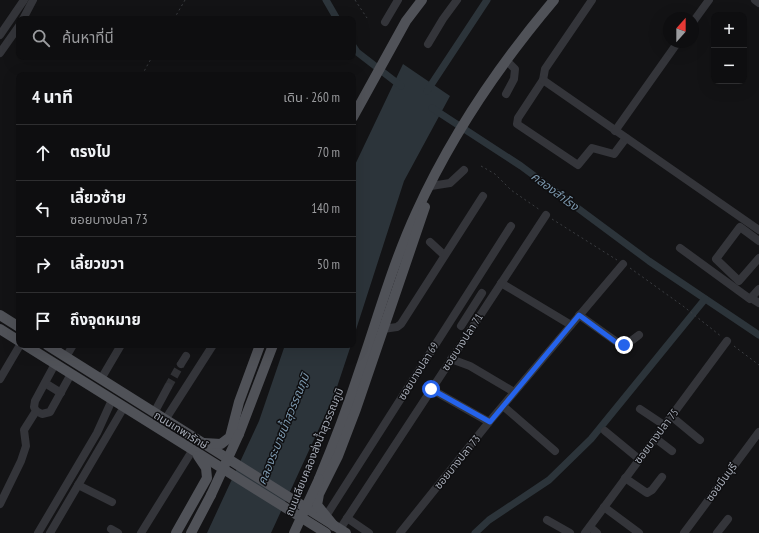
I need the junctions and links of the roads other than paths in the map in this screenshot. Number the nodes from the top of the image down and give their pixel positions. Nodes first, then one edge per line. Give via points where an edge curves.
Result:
1 (32, 0) edge
2 (398, 0) edge
3 (422, 0) edge
4 (458, 0) edge
5 (554, 0) edge
6 (592, 0) edge
7 (708, 0) edge
8 (755, 0) edge
9 (23, 2) edge
10 (759, 2) edge
11 (699, 13) edge
12 (24, 16) edge
13 (386, 22) dead end
14 (16, 30) edge
15 (0, 35) edge
16 (428, 44) dead end
17 (674, 48) edge
18 (0, 53) edge
19 (507, 60) junction
20 (543, 80) junction
21 (506, 94) dead end
22 (356, 110) edge
23 (615, 130) junction
24 (626, 138) junction
25 (464, 170) dead end
26 (434, 178) junction
27 (483, 196) dead end
28 (546, 215) dead end
29 (511, 226) dead end
30 (746, 226) junction
31 (759, 230) edge
32 (759, 241) edge
33 (430, 242) dead end
34 (680, 248) dead end
35 (444, 254) junction
36 (759, 258) edge
37 (623, 264) dead end
38 (501, 283) junction
39 (759, 289) edge
40 (482, 293) dead end
41 (751, 298) junction
42 (759, 303) edge
43 (461, 304) junction
44 (470, 311) junction
45 (0, 315) edge
46 (579, 315) junction
47 (479, 317) junction
48 (16, 325) edge
49 (571, 325) junction
50 (460, 326) dead end
51 (0, 329) edge
52 (383, 329) junction
53 (639, 334) dead end
54 (16, 339) edge
55 (727, 341) dead end
56 (18, 348) edge
57 (30, 348) edge
58 (52, 348) edge
59 (71, 348) edge
60 (119, 348) edge
61 (211, 348) edge
62 (259, 348) edge
63 (272, 348) edge
64 (66, 357) junction
65 (451, 359) junction
66 (55, 364) junction
67 (71, 374) junction
68 (0, 379) edge
69 (101, 379) junction
70 (45, 383) junction
71 (168, 387) tunnel mouth
72 (431, 389) junction
73 (514, 392) junction
74 (61, 393) junction
75 (112, 400) junction
76 (503, 406) junction
77 (124, 407) junction
78 (640, 409) dead end
79 (36, 411) junction
80 (154, 413) junction
81 (671, 416) junction
82 (166, 420) junction
83 (490, 422) junction
84 (664, 425) junction
85 (605, 431) dead end
86 (759, 432) edge
87 (655, 438) junction
88 (700, 440) dead end
89 (200, 443) junction
90 (555, 451) dead end
91 (194, 452) junction
92 (672, 452) dead end
93 (639, 459) junction
94 (662, 477) dead end
95 (625, 478) junction
96 (78, 485) junction
97 (112, 502) dead end
98 (0, 504) edge
99 (604, 507) junction
100 (326, 516) junction
101 (347, 518) junction
102 (728, 519) dead end
103 (547, 520) dead end
104 (340, 529) edge
105 (588, 530) edge
106 (38, 533) edge
107 (50, 533) edge
108 (141, 533) edge
109 (176, 533) edge
110 (191, 533) edge
111 (294, 533) edge
112 (326, 533) edge
113 (369, 533) edge
114 (400, 533) edge
115 (570, 533) edge
116 (597, 533) edge
117 (639, 533) edge
118 (684, 533) edge
119 (718, 533) edge

1 - 9 street via 28,4
1 - 12 street
2 - 13 street
3 - 22 main road via 406,21
4 - 16 street
5 - 19 main road, ถนนเลียบคลองส่งน้ำสุวรรณภูมิ
6 - 20 street via 545,69
7 - 11 street
8 - 10 street
9 - 15 street
14 - 18 street
17 - 23 street
19 - 21 street via 516,73
19 - 26 main road, ถนนเลียบคลองส่งน้ำสุวรรณภูมิ via 466,118
20 - 23 street
20 - 24 street via 518,118 518,127 578,165 592,148 614,154
23 - 24 street
24 - 30 street
25 - 26 street via 450,183
26 - 52 main road
26 - 111 main road, ถนนเลียบคลองส่งน้ำสุวรรณภูมิ, bridge via 402,246 341,424
27 - 35 street
28 - 38 street, ซอยบางปลา 71
29 - 43 street, ซอยบางปลา 69
30 - 31 street
30 - 32 street
30 - 36 street via 740,227 716,259 739,281
33 - 35 street
34 - 41 street
35 - 52 street via 402,324
37 - 46 street, ซอยบางปลา 73
38 - 47 street, ซอยบางปลา 71
38 - 49 street
39 - 41 street
40 - 44 street
41 - 42 street
43 - 44 street
43 - 100 street, ซอยบางปลา 69
44 - 47 street
44 - 50 street
45 - 48 main road
46 - 49 street, ซอยบางปลา 73
46 - 53 street via 621,345 627,344
47 - 65 street, ซอยบางปลา 71
49 - 73 street, ซอยบางปลา 73
51 - 54 main road
52 - 100 main road via 338,456 319,494 317,505
55 - 81 street, ซอยบางปลา 75
56 - 68 street
57 - 66 main road, ถนนเทพารักษ์
58 - 64 main road, ถนนเทพารักษ์
59 - 64 street
60 - 69 street
61 - 82 street
62 - 89 main road via 239,402 230,437 221,444
63 - 110 main road, bridge via 239,434
64 - 69 main road, ถนนเทพารักษ์
65 - 72 street, ซอยบางปลา 71
65 - 73 street via 470,366
66 - 67 main road, ถนนเทพารักษ์
66 - 70 street
67 - 74 street
67 - 75 main road, ถนนเทพารักษ์
69 - 80 main road, ถนนเทพารักษ์
70 - 74 street
70 - 79 street via 35,401
71 - 80 street
72 - 83 street
72 - 101 street, ซอยบางปลา 71
73 - 76 street, ซอยบางปลา 73
74 - 79 street via 50,412 42,414
75 - 77 main road, ถนนเทพารักษ์
75 - 106 street via 97,433
76 - 83 street, ซอยบางปลา 73
76 - 90 street
77 - 91 main road, ถนนเทพารักษ์
77 - 96 street
78 - 84 street
79 - 98 street via 24,430 26,446
80 - 82 main road, ถนนเทพารักษ์
81 - 84 street, ซอยบางปลา 75
81 - 88 street
82 - 89 main road, ถนนเทพารักษ์
83 - 114 street, ซอยบางปลา 73
84 - 87 street, ซอยบางปลา 75
85 - 93 street
86 - 118 street, ซอยมีนบุรี
87 - 92 street
87 - 93 street, ซอยบางปลา 75
89 - 104 main road, ถนนเทพารักษ์, bridge
91 - 108 street
91 - 109 main road via 206,468 207,478
91 - 112 main road, ถนนเทพารักษ์, bridge
93 - 95 street, ซอยบางปลา 75
94 - 95 street via 647,493
95 - 99 street, ซอยบางปลา 75
96 - 97 street
96 - 107 street
99 - 105 street, ซอยบางปลา 75
99 - 117 street
100 - 104 main road
101 - 104 street, ซอยบางปลา 71
101 - 113 street
102 - 119 street
103 - 115 street
105 - 116 street

